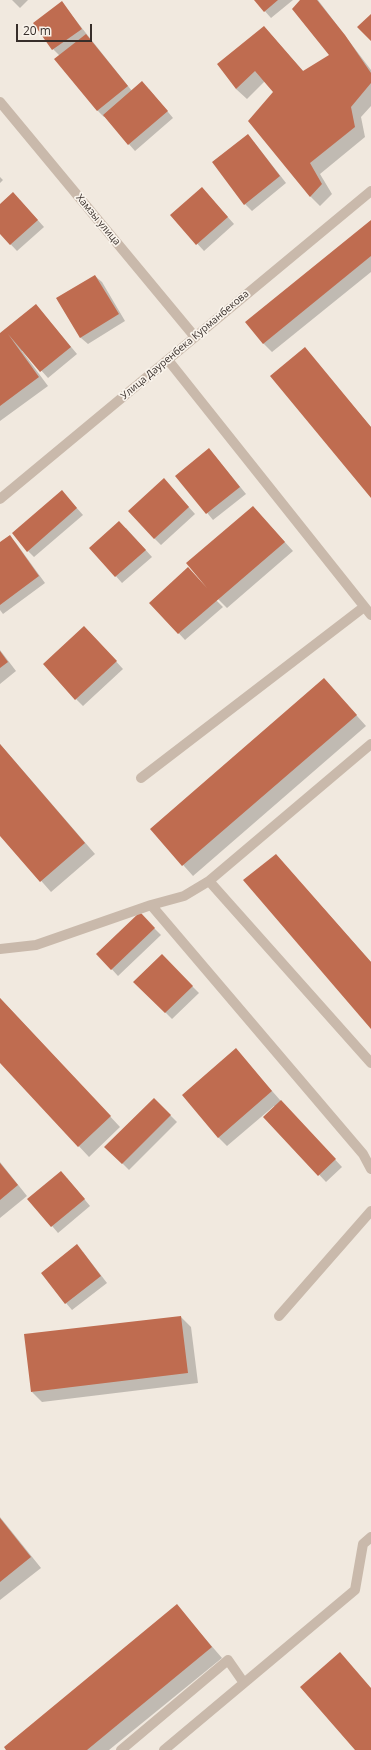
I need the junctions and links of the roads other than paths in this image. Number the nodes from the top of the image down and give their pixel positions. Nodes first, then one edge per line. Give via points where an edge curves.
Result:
1 (0, 102) edge
2 (371, 191) edge
3 (195, 337) junction
4 (168, 360) junction
5 (0, 499) edge
6 (364, 607) junction
7 (371, 615) edge
8 (371, 744) edge
9 (141, 778) dead end
10 (209, 881) junction
11 (151, 905) junction
12 (0, 949) edge
13 (371, 1063) edge
14 (371, 1169) edge
15 (371, 1211) edge
16 (279, 1316) dead end
17 (371, 1537) edge
18 (244, 1683) junction
19 (121, 1750) edge
20 (164, 1750) edge

1 - 3 street, Хамзы улица
2 - 3 street, Улица Дауренбека Курманбекова
3 - 4 street, Улица Дауренбека Курманбекова
4 - 5 street, Улица Дауренбека Курманбекова
4 - 6 street
6 - 7 street
6 - 9 street
8 - 10 street
10 - 11 street via 184,896
10 - 13 street
11 - 12 street via 36,945
11 - 14 street via 363,1154
15 - 16 street
17 - 18 street via 363,1544 355,1590
18 - 19 street via 228,1660
18 - 20 street

